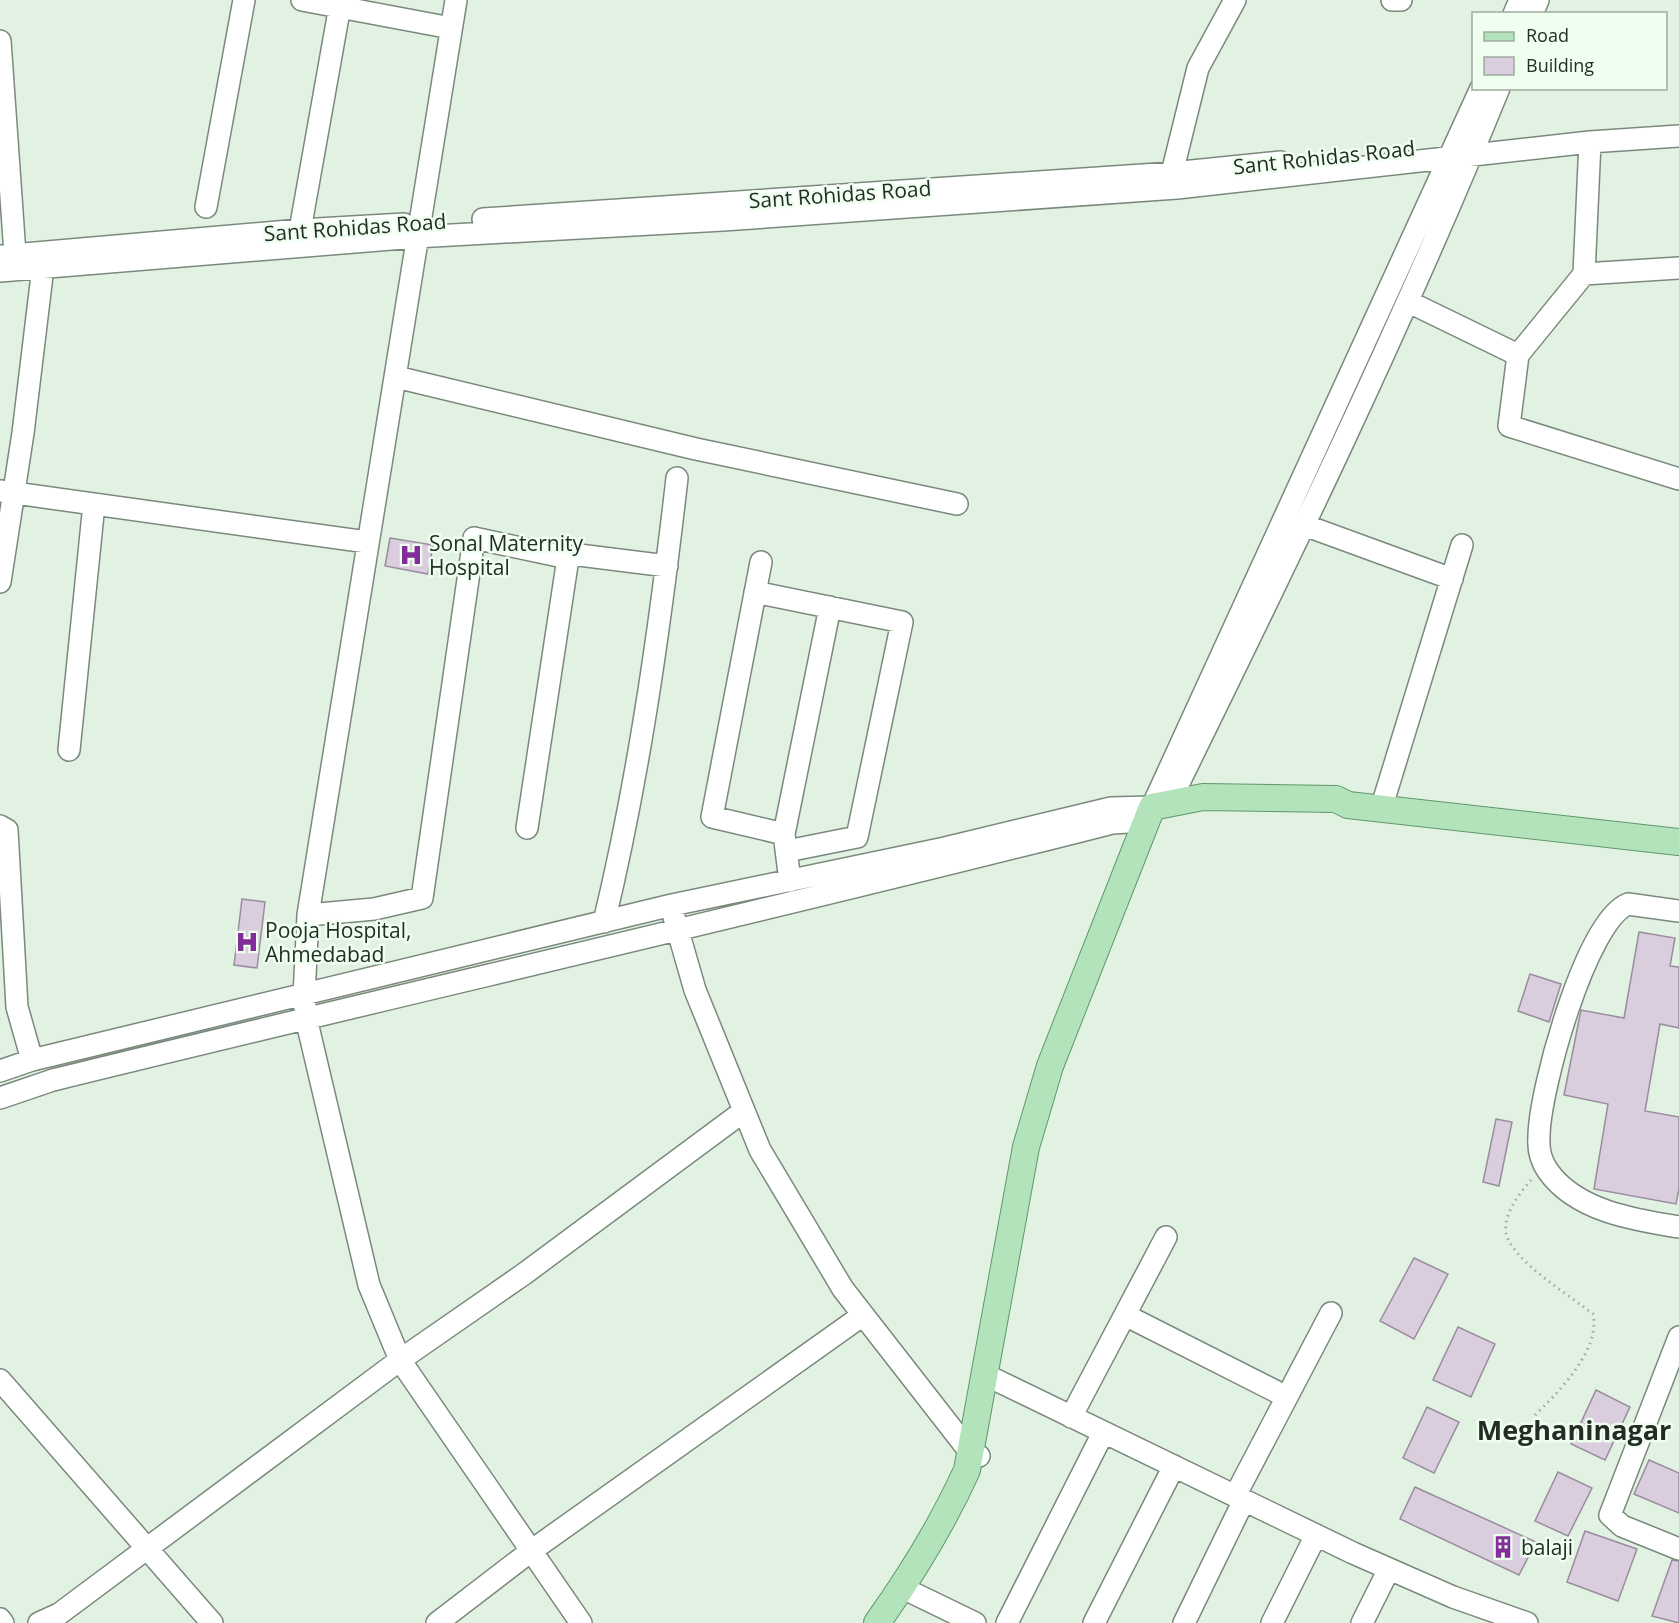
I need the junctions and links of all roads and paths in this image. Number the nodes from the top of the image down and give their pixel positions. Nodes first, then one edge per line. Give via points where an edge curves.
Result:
1 (244, 0) edge
2 (302, 0) edge
3 (456, 0) edge
4 (1235, 0) edge
5 (1392, 0) edge
6 (1401, 0) edge
7 (340, 3) edge
8 (451, 28) junction
9 (0, 41) edge
10 (1479, 90) edge
11 (1498, 90) edge
12 (1679, 125) edge
13 (1679, 136) edge
14 (1590, 142) junction
15 (1463, 150) junction
16 (1172, 173) junction
17 (206, 207) dead end
18 (300, 230) junction
19 (417, 230) junction
20 (8, 263) edge
21 (43, 267) junction
22 (1679, 268) edge
23 (1584, 274) junction
24 (1409, 302) junction
25 (1518, 356) junction
26 (396, 377) junction
27 (677, 478) dead end
28 (1679, 479) edge
29 (7, 492) edge
30 (94, 504) junction
31 (957, 504) dead end
32 (1304, 525) junction
33 (367, 542) junction
34 (1462, 545) dead end
35 (568, 558) junction
36 (761, 562) dead end
37 (667, 566) junction
38 (1452, 579) junction
39 (0, 582) edge
40 (755, 592) junction
41 (830, 607) junction
42 (69, 750) dead end
43 (1381, 809) junction
44 (1158, 812) junction
45 (0, 826) edge
46 (527, 828) dead end
47 (1679, 842) edge
48 (786, 843) junction
49 (923, 861) junction
50 (790, 881) junction
51 (5, 899) edge
52 (672, 905) junction
53 (1679, 911) edge
54 (308, 915) junction
55 (604, 922) junction
56 (677, 931) junction
57 (304, 996) junction
58 (306, 1017) junction
59 (32, 1060) junction
60 (0, 1071) edge
61 (0, 1098) edge
62 (744, 1111) junction
63 (1544, 1165) junction
64 (1679, 1227) edge
65 (1166, 1237) dead end
66 (1331, 1313) dead end
67 (863, 1315) junction
68 (1125, 1315) junction
69 (1679, 1337) edge
70 (400, 1360) junction
71 (994, 1379) junction
72 (0, 1380) edge
73 (1287, 1397) junction
74 (1071, 1417) junction
75 (1533, 1417) dead end
76 (1103, 1433) junction
77 (974, 1454) junction
78 (1174, 1466) junction
79 (1240, 1498) junction
80 (1316, 1535) junction
81 (148, 1549) junction
82 (1679, 1549) edge
83 (531, 1551) junction
84 (1389, 1569) junction
85 (911, 1592) junction
86 (0, 1619) edge
87 (3, 1623) edge
88 (39, 1623) edge
89 (212, 1623) edge
90 (437, 1623) edge
91 (581, 1623) edge
92 (877, 1623) edge
93 (889, 1623) edge
94 (975, 1623) edge
95 (1007, 1623) edge
96 (1094, 1623) edge
97 (1184, 1623) edge
98 (1272, 1623) edge
99 (1362, 1623) edge
100 (1527, 1623) edge

1 - 17 street
2 - 7 street
3 - 8 street
4 - 16 street via 1198,68
5 - 6 street
7 - 8 street
7 - 18 street
8 - 19 street
9 - 20 street
10 - 15 street
11 - 15 street
12 - 15 street, Sant Rohidas Road
13 - 14 street
14 - 15 street
14 - 23 street
15 - 16 street, Sant Rohidas Road
15 - 19 street via 1177,188 723,220
15 - 24 street
15 - 44 street
16 - 19 street, Sant Rohidas Road
18 - 19 street, Sant Rohidas Road
18 - 20 street, Sant Rohidas Road
19 - 21 street
19 - 26 street
20 - 21 street
21 - 29 street
22 - 23 street
23 - 25 street
24 - 25 street
24 - 32 street
25 - 28 street via 1509,426
26 - 31 street via 696,449
26 - 33 street
27 - 37 street
29 - 30 street
29 - 39 street
30 - 33 street
30 - 42 street
32 - 38 street
32 - 44 street
33 - 54 street
34 - 38 street
35 - 37 street via 579,555
35 - 46 street
35 - 54 street via 474,538 422,898 374,909
36 - 40 street
37 - 55 street via 624,838
38 - 43 street
40 - 41 street
40 - 48 street via 712,817
41 - 48 street
41 - 48 street via 902,622 856,837
43 - 44 main road via 1348,805 1336,799 1203,796
43 - 47 main road
44 - 49 street via 1111,808
44 - 71 main road via 1059,1069 1035,1149
44 - 77 main road via 1054,1055 1026,1147
45 - 51 street via 7,830
48 - 50 street
49 - 50 street
49 - 56 street via 852,890
50 - 52 street
51 - 59 street via 17,1007
52 - 55 street
52 - 56 street
53 - 63 street via 1628,904 1612,915 1604,928 1575,989 1553,1054 1539,1136
54 - 57 street
55 - 57 street via 486,948
56 - 58 street
56 - 62 street via 695,990
57 - 58 street
57 - 59 street
58 - 61 street via 53,1080
58 - 70 street via 369,1285
59 - 60 street
62 - 67 street via 760,1150 843,1289
62 - 70 street via 524,1274
63 - 64 street via 1568,1191 1598,1207 1643,1222
63 - 75 path via 1509,1212 1506,1232 1512,1247 1593,1314 1595,1323 1588,1348 1576,1369
65 - 68 street
66 - 73 street
67 - 77 street
67 - 83 street
68 - 73 street
68 - 74 street
69 - 82 street via 1610,1511 1617,1523
70 - 81 street
70 - 83 street
71 - 74 street
71 - 77 main road
72 - 81 street
73 - 79 street
74 - 76 street
76 - 78 street
76 - 95 street
77 - 85 main road via 976,1472 953,1523
77 - 92 main road via 945,1519
78 - 79 street
78 - 96 street
79 - 80 street
79 - 97 street
80 - 84 street
80 - 98 street
81 - 88 street via 59,1614
81 - 89 street
83 - 90 street
83 - 91 street
84 - 99 street
84 - 100 street
85 - 93 main road
85 - 94 street
86 - 87 street

